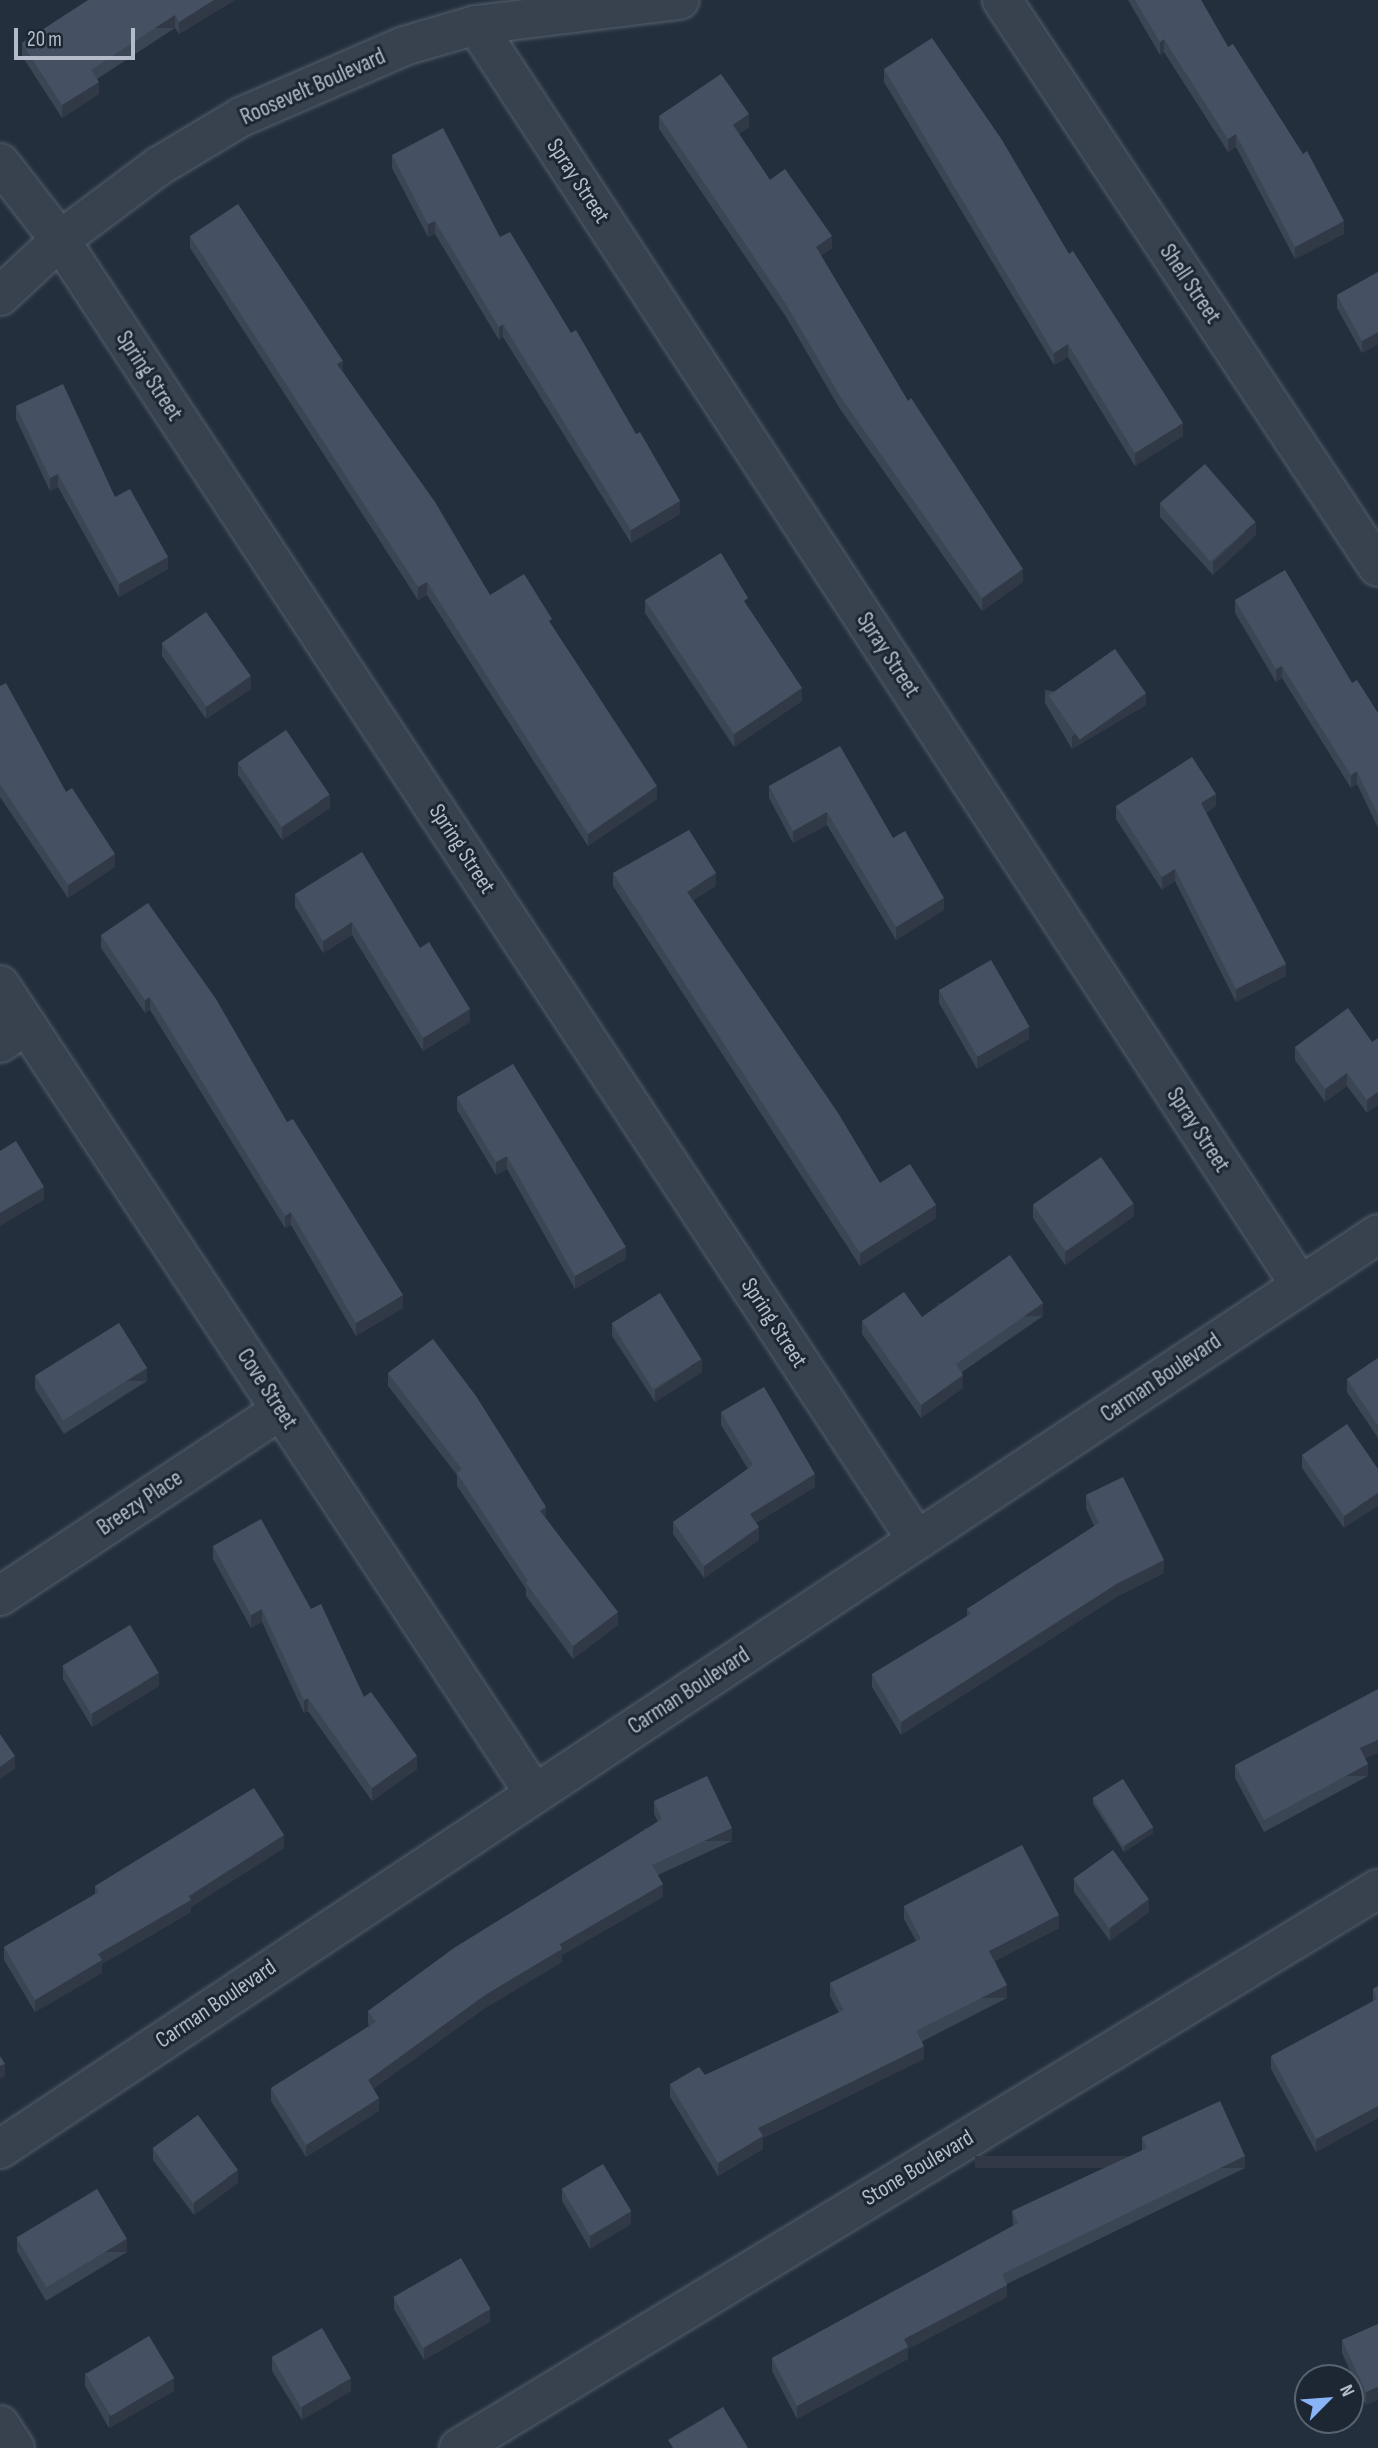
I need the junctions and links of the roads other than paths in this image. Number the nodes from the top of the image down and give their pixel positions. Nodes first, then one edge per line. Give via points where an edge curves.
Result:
1 (679, 0) edge
2 (1002, 0) edge
3 (476, 25) junction
4 (0, 163) edge
5 (60, 240) junction
6 (0, 296) edge
7 (1378, 567) edge
8 (0, 985) edge
9 (13, 1034) edge
10 (1378, 1234) edge
11 (1300, 1285) junction
12 (281, 1410) junction
13 (917, 1540) junction
14 (0, 1597) edge
15 (534, 1793) junction
16 (1378, 1889) edge
17 (0, 2149) edge
18 (0, 2425) edge
19 (15, 2448) edge
20 (459, 2448) edge

1 - 3 street, Roosevelt Boulevard
2 - 7 street, Shell Street
3 - 5 street, Roosevelt Boulevard via 404,46 242,117 159,166
3 - 11 street, Spray Street
4 - 5 street, Spring Street
5 - 6 street, Roosevelt Boulevard
5 - 13 street, Spring Street
8 - 9 street, Cove Street
9 - 12 street, Cove Street
10 - 11 street, Carman Boulevard
11 - 13 street, Carman Boulevard
12 - 14 street, Breezy Place
12 - 15 street, Cove Street
13 - 15 street, Carman Boulevard
15 - 17 street, Carman Boulevard
16 - 20 street, Stone Boulevard
18 - 19 street

